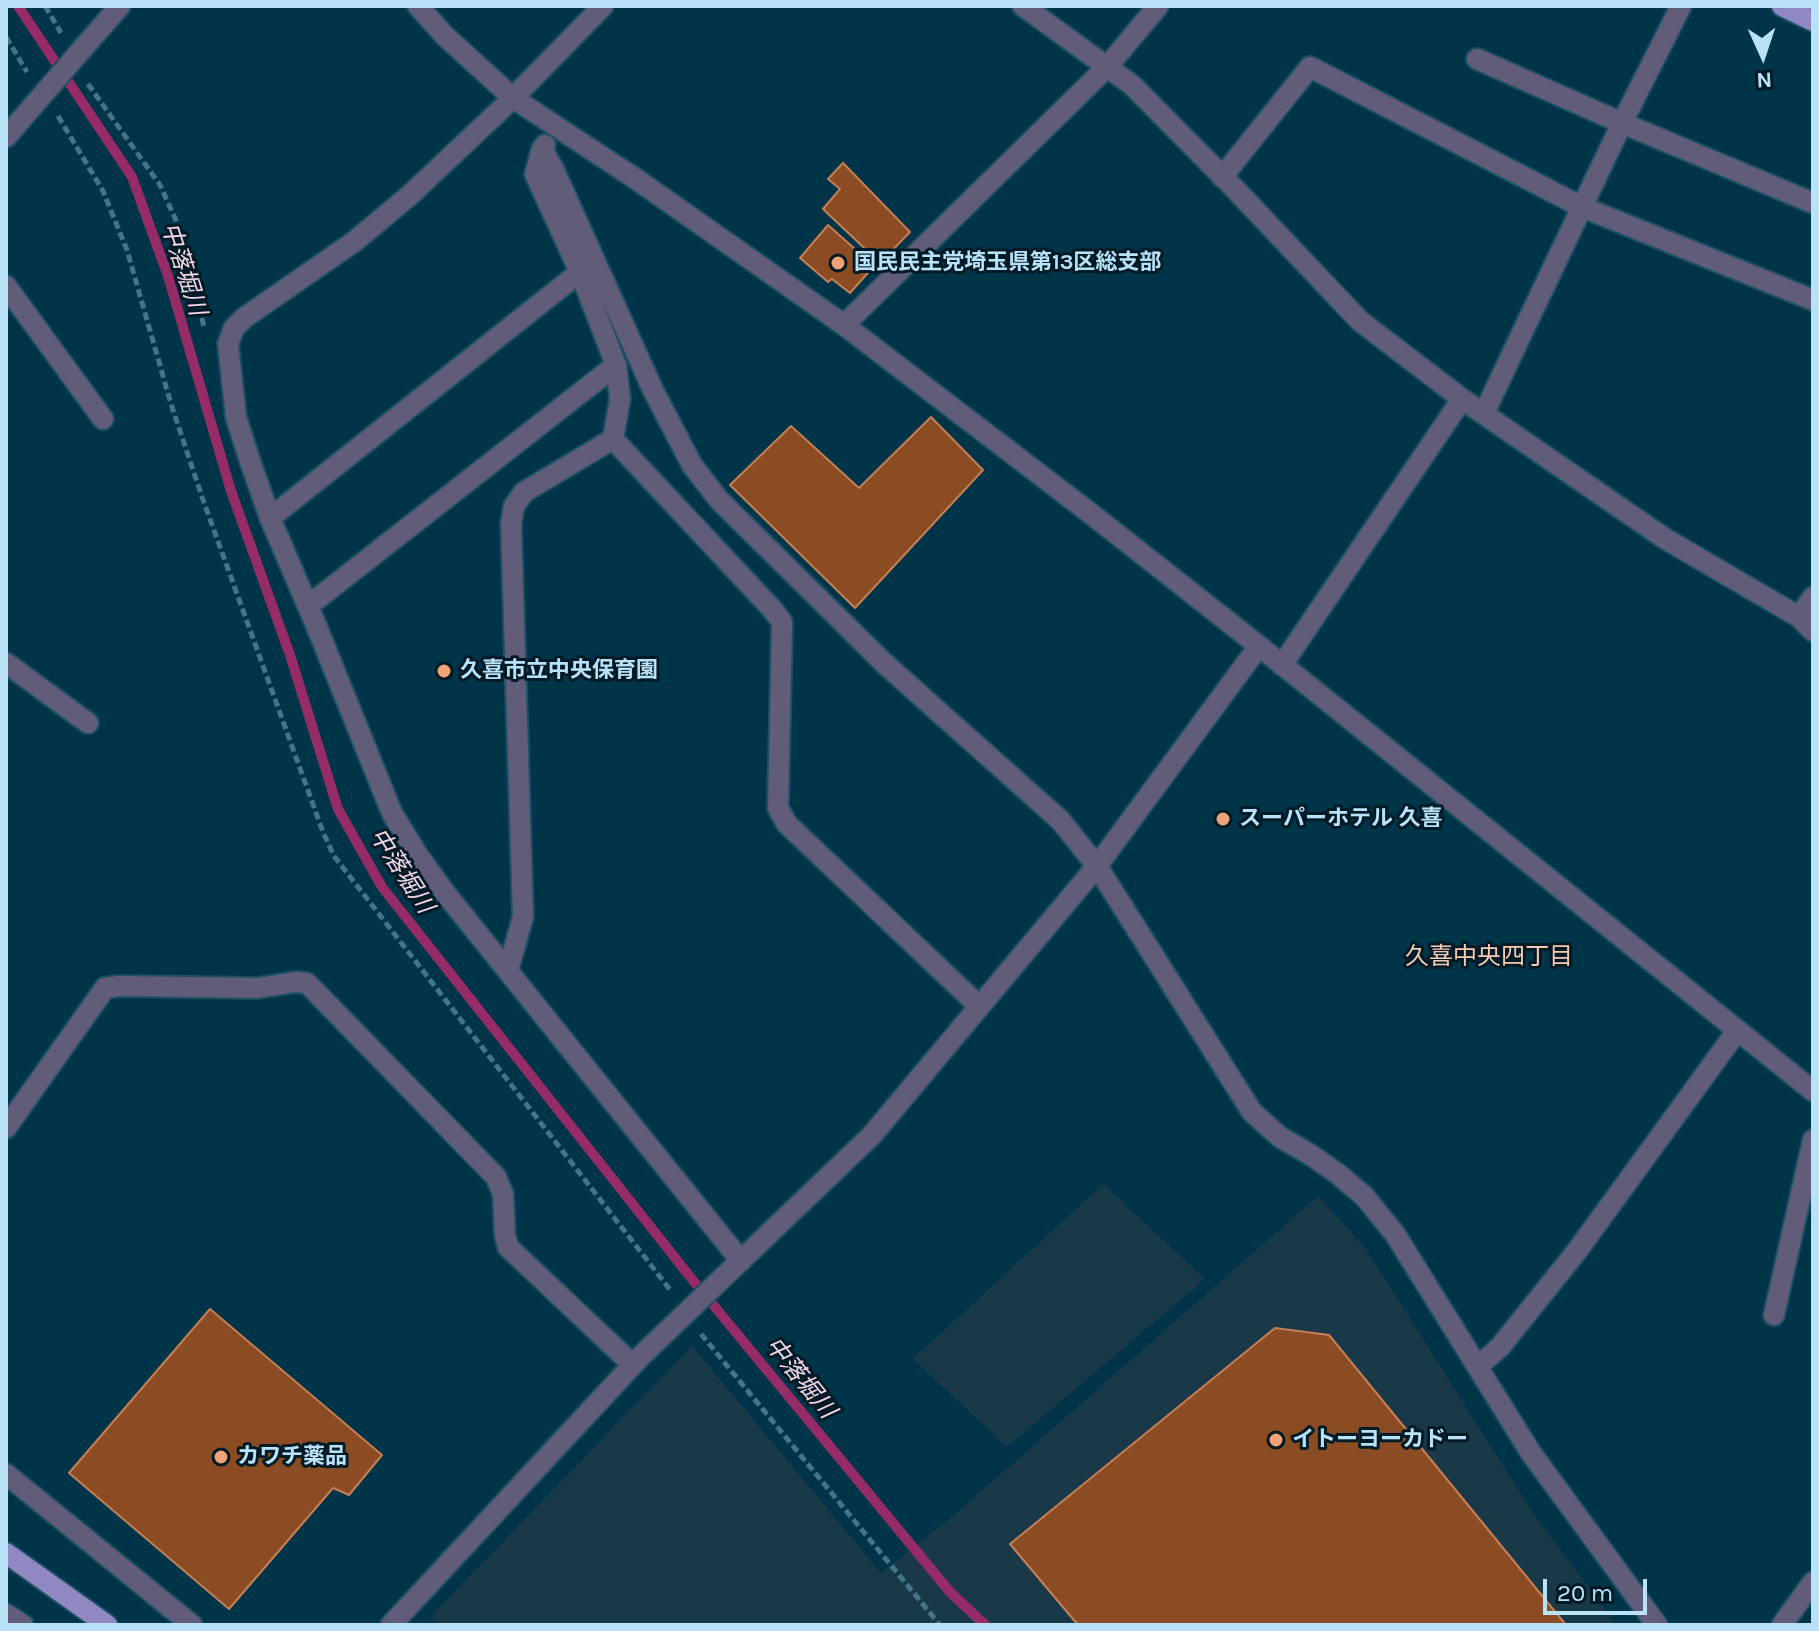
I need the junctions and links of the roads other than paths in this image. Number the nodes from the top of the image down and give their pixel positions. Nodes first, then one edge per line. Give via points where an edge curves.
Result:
1 (120, 6) edge
2 (418, 6) edge
3 (603, 6) edge
4 (1023, 6) edge
5 (1158, 6) edge
6 (1681, 6) edge
7 (1782, 6) edge
8 (1813, 21) edge
9 (1477, 59) dead end
10 (1107, 67) junction
11 (513, 98) junction
12 (1622, 123) junction
13 (558, 129) junction
14 (6, 137) edge
15 (542, 149) junction
16 (1222, 177) junction
17 (1813, 203) edge
18 (1582, 207) junction
19 (580, 272) junction
20 (6, 286) edge
21 (1813, 300) edge
22 (844, 325) junction
23 (616, 365) junction
24 (653, 390) junction
25 (620, 399) junction
26 (1462, 399) junction
27 (1484, 413) junction
28 (103, 419) dead end
29 (613, 439) junction
30 (270, 518) junction
31 (1813, 597) edge
32 (308, 606) junction
33 (1806, 624) edge
34 (1259, 646) junction
35 (6, 663) edge
36 (1282, 665) junction
37 (88, 723) dead end
38 (1097, 866) junction
39 (508, 970) junction
40 (979, 1006) junction
41 (1737, 1031) junction
42 (1813, 1091) edge
43 (6, 1128) edge
44 (1813, 1140) edge
45 (741, 1261) junction
46 (1774, 1315) dead end
47 (633, 1365) junction
48 (1478, 1366) junction
49 (6, 1474) edge
50 (6, 1553) edge
51 (1813, 1582) edge
52 (6, 1614) edge
53 (23, 1625) edge
54 (107, 1625) edge
55 (192, 1625) edge
56 (391, 1625) edge
57 (1657, 1625) edge
58 (1782, 1625) edge

1 - 14 street, bridge via 71,48 46,91
2 - 11 street
3 - 11 street
4 - 10 street
5 - 10 street
6 - 12 street
7 - 8 main road
9 - 12 street
10 - 16 street via 1132,85
10 - 22 street
11 - 13 street
11 - 30 street via 355,241 234,328 228,344 236,417
12 - 17 street
12 - 18 street
13 - 15 street
13 - 22 street
15 - 19 street via 535,174
15 - 24 street
16 - 18 street via 1310,67
16 - 26 street via 1360,321
18 - 21 street
18 - 27 street
19 - 23 street
19 - 30 street
20 - 28 street
22 - 34 street
23 - 25 street
23 - 32 street
24 - 25 street
24 - 38 street via 692,465 719,500 884,663 1060,820
25 - 29 street
26 - 27 street
26 - 36 street
27 - 33 street via 1664,538
29 - 39 street via 524,492 514,506 523,917
29 - 40 street via 782,622 778,808 787,824
30 - 32 street
31 - 33 street
32 - 39 street via 392,813 424,864
34 - 36 street
34 - 38 street
35 - 37 street
36 - 41 street
38 - 40 street
38 - 48 street via 1252,1112 1364,1196 1395,1234
39 - 45 street
40 - 45 street via 872,1135
41 - 42 street
41 - 48 street via 1577,1251 1500,1347
43 - 47 street via 105,988 307,983 496,1177 503,1194 508,1247
44 - 46 street
45 - 47 street
47 - 56 street
48 - 57 street via 1531,1453
49 - 55 street
50 - 54 main road
51 - 58 street
52 - 53 street

